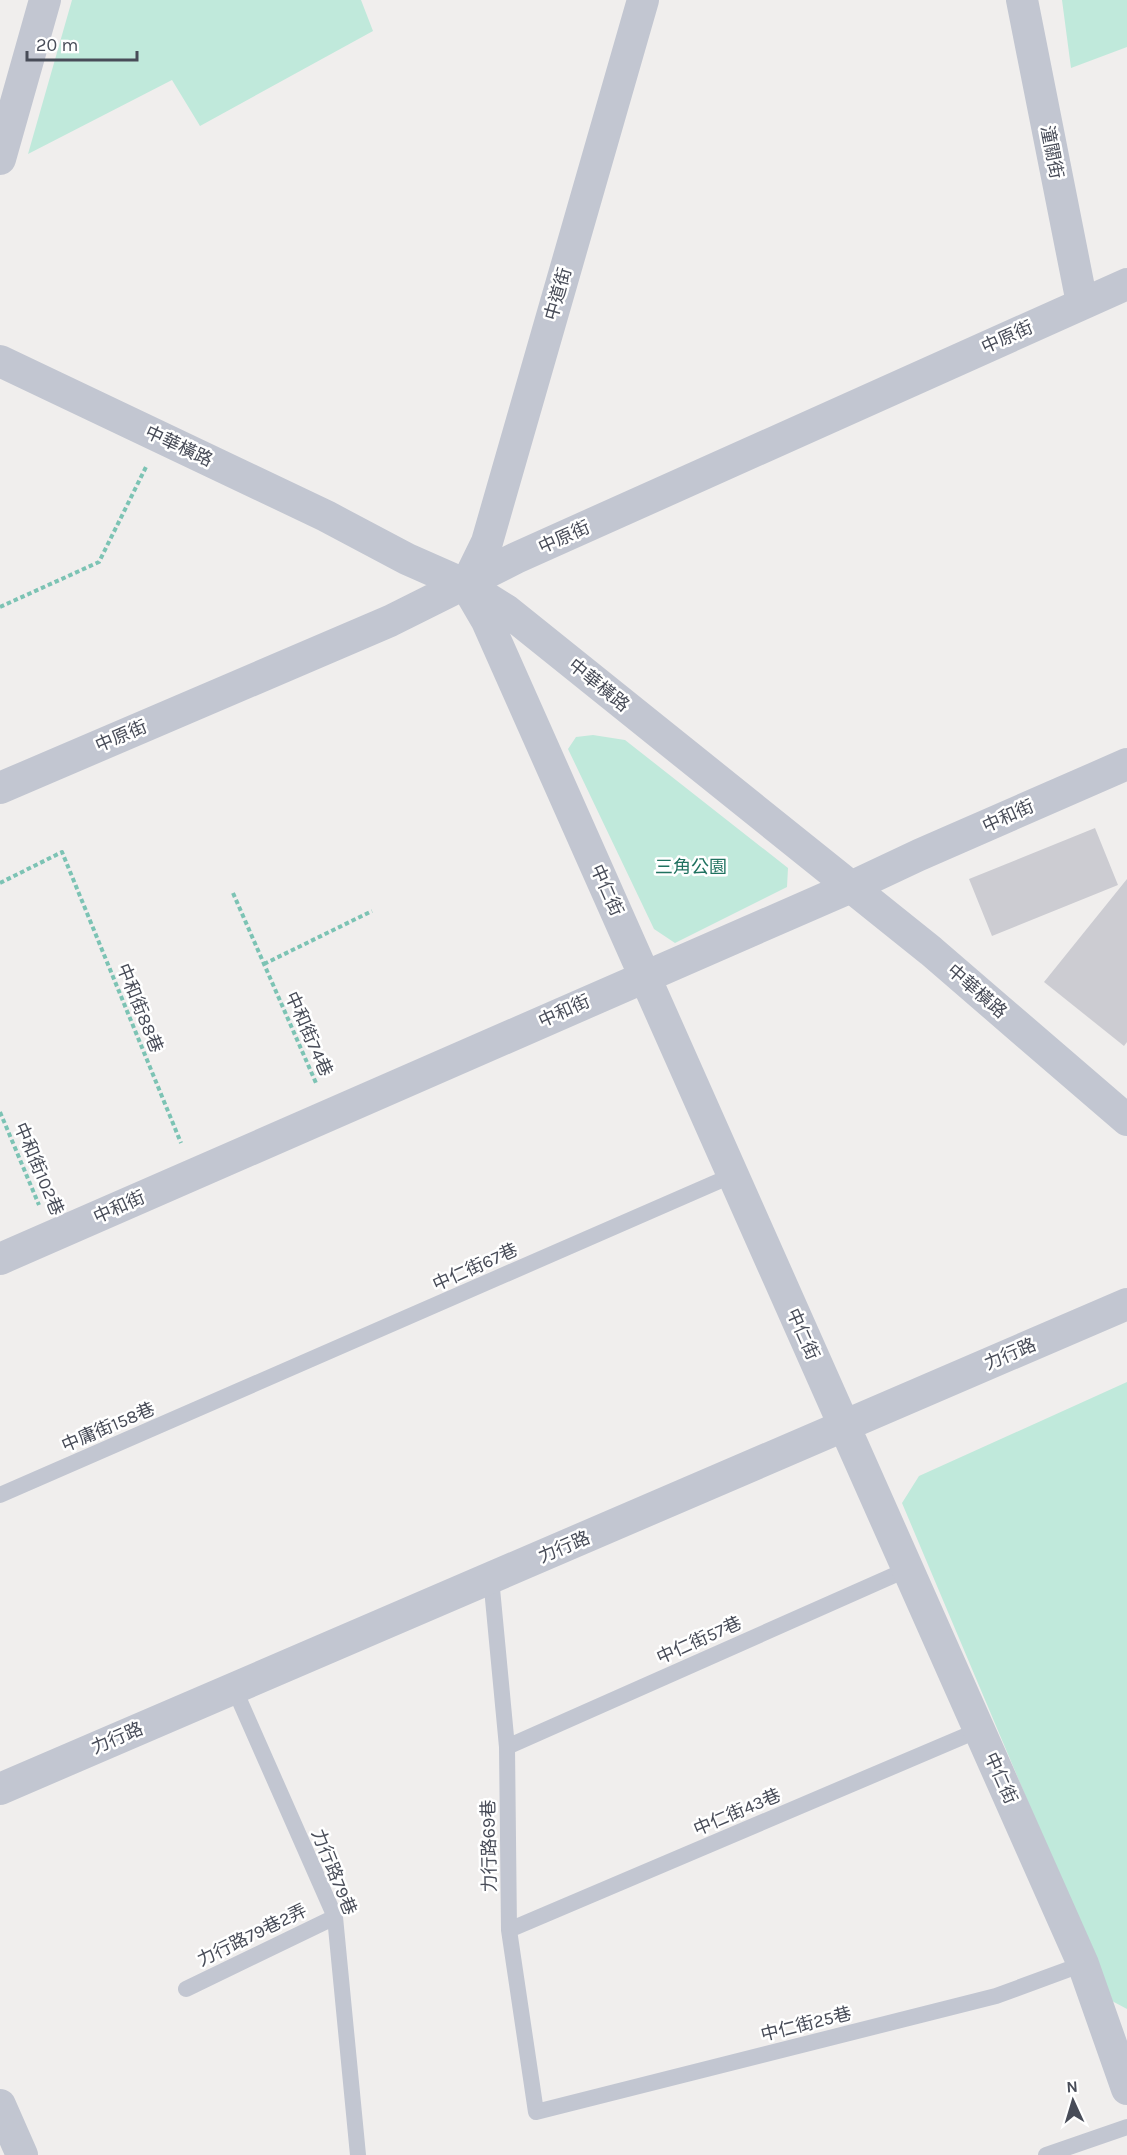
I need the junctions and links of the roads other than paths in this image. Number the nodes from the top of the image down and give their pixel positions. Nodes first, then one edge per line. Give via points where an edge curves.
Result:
1 (643, 0) edge
2 (1022, 0) edge
3 (41, 1) edge
4 (0, 159) edge
5 (1127, 284) edge
6 (1082, 303) junction
7 (0, 361) edge
8 (466, 585) junction
9 (1127, 764) edge
10 (0, 788) edge
11 (851, 887) junction
12 (645, 976) junction
13 (1125, 1115) edge
14 (733, 1175) junction
15 (0, 1259) edge
16 (1127, 1304) edge
17 (232, 1395) joint
18 (844, 1426) junction
19 (0, 1496) edge
20 (908, 1569) junction
21 (491, 1578) junction
22 (234, 1688) junction
23 (979, 1730) junction
24 (507, 1747) junction
25 (0, 1789) edge
26 (335, 1917) junction
27 (509, 1930) junction
28 (1083, 1964) junction
29 (186, 1989) dead end
30 (1118, 2041) edge
31 (1127, 2089) edge
32 (0, 2105) edge
33 (536, 2112) joint
34 (1127, 2127) edge
35 (22, 2155) edge
36 (358, 2155) edge
37 (1046, 2155) edge

1 - 8 street, 中道街 via 487,542
2 - 6 street, 潼關街
3 - 4 street
5 - 6 street, 中原街
6 - 8 street, 中原街 via 527,553
7 - 8 street, 中華橫路
8 - 10 street, 中原街
8 - 11 street, 中華橫路 via 506,610
8 - 12 street, 中仁街 via 488,621
9 - 11 street, 中和街
11 - 12 street, 中和街
11 - 13 street, 中華橫路
12 - 14 street, 中仁街
12 - 15 street, 中和街
14 - 17 lane, 中仁街67巷
14 - 18 street, 中仁街
16 - 18 street, 力行路
17 - 19 lane, 中庸街158巷
18 - 20 street, 中仁街
18 - 21 street, 力行路
20 - 23 street, 中仁街
20 - 24 lane, 中仁街57巷
21 - 22 street, 力行路
21 - 24 lane, 力行路69巷
22 - 25 street, 力行路
22 - 26 lane, 力行路79巷
23 - 27 lane, 中仁街43巷
23 - 28 street, 中仁街
24 - 27 lane, 力行路69巷
26 - 29 lane, 力行路79巷2弄
26 - 36 lane, 力行路79巷
27 - 33 lane, 力行路69巷
28 - 30 street, 中仁街
28 - 33 lane, 中仁街25巷 via 996,1996
30 - 31 street, 中仁街
32 - 35 street
34 - 37 lane

